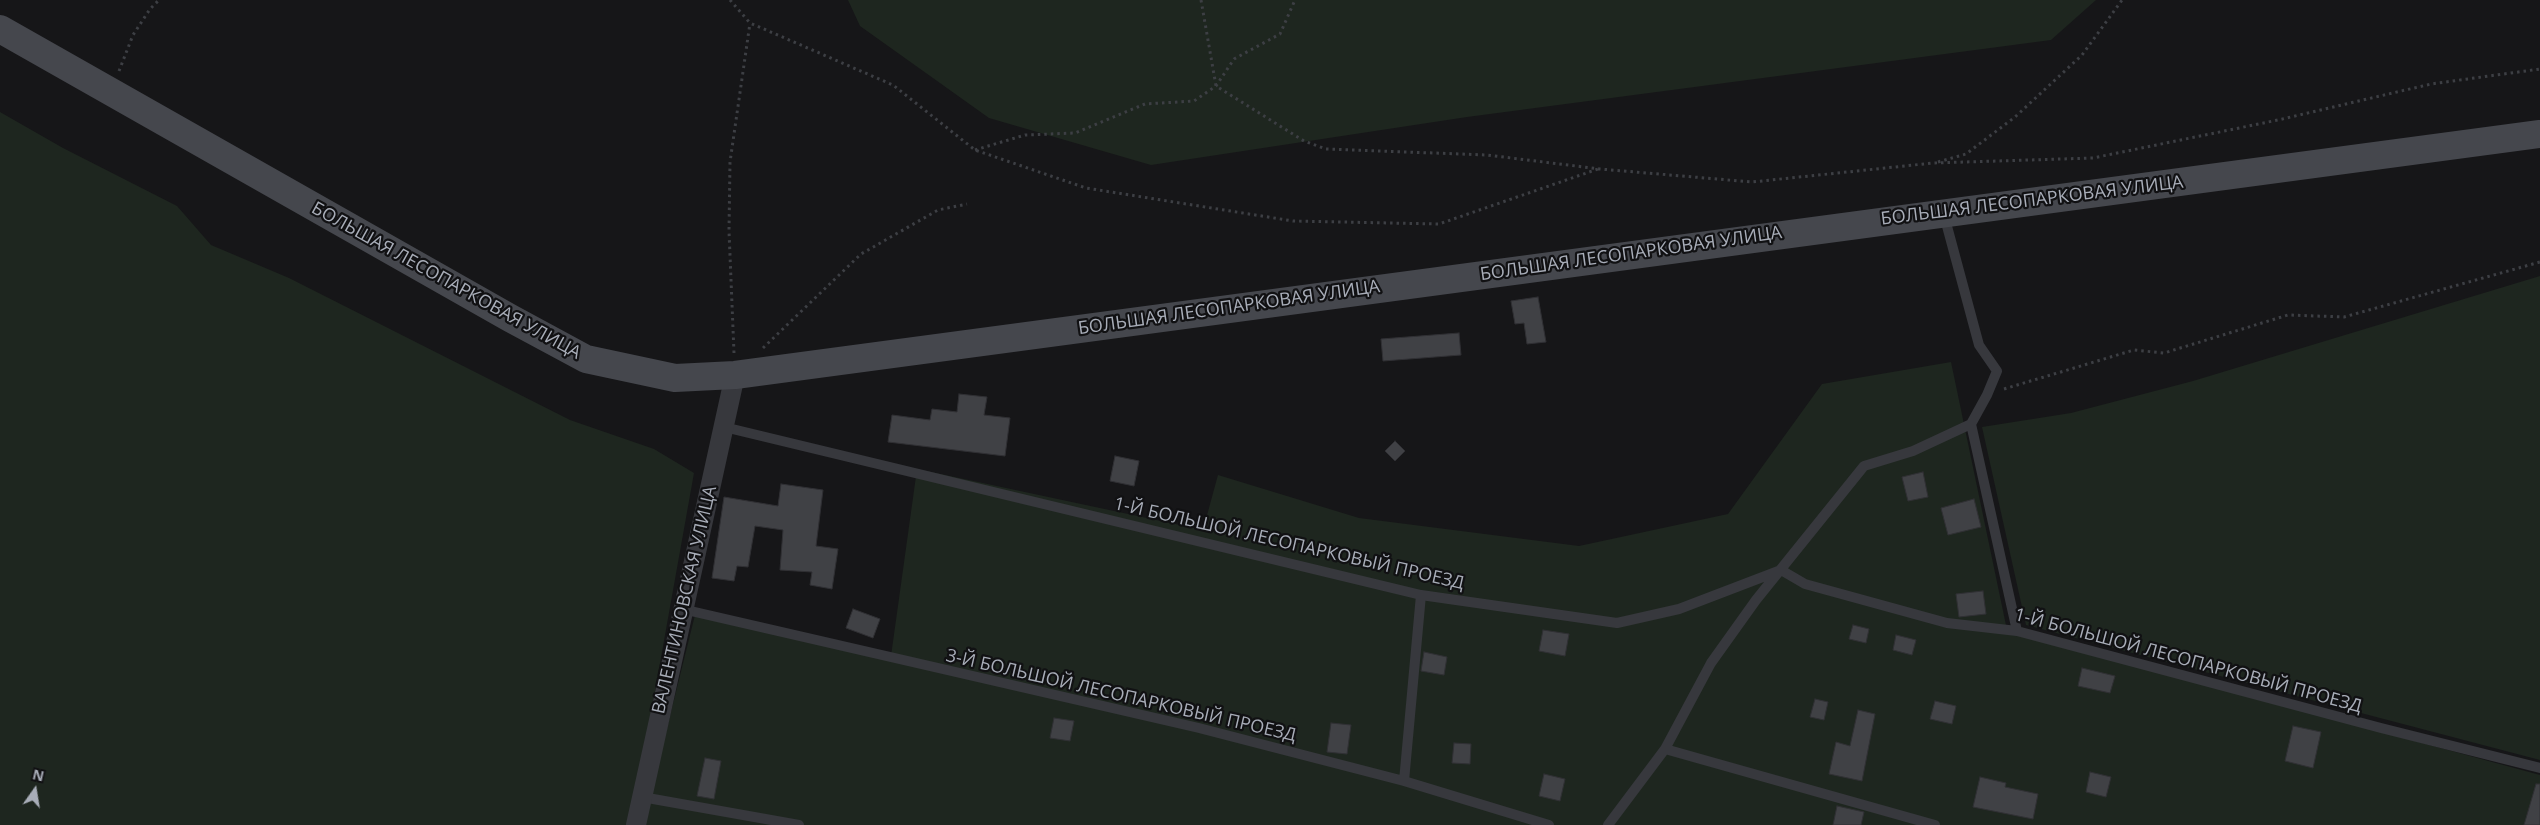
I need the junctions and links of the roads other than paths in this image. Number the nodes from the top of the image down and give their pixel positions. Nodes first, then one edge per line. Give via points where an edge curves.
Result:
1 (0, 29) edge
2 (2540, 134) edge
3 (1944, 212) junction
4 (735, 375) junction
5 (1971, 424) junction
6 (724, 427) junction
7 (1781, 570) junction
8 (1420, 595) junction
9 (682, 609) junction
10 (2017, 631) junction
11 (1665, 750) junction
12 (2540, 768) edge
13 (1404, 781) junction
14 (642, 797) junction
15 (636, 825) edge
16 (799, 825) edge
17 (1549, 825) edge
18 (1608, 825) edge
19 (1935, 825) edge

1 - 4 main road, БОЛЬШАЯ ЛЕСОПАРКОВАЯ УЛИЦА via 586,359 674,378
2 - 3 main road, БОЛЬШАЯ ЛЕСОПАРКОВАЯ УЛИЦА
3 - 4 main road, БОЛЬШАЯ ЛЕСОПАРКОВАЯ УЛИЦА
3 - 5 lane via 1979,345 1996,371
4 - 6 street, ВАЛЕНТИНОВСКАЯ УЛИЦА
5 - 7 lane via 1913,451 1864,466
5 - 10 lane
6 - 8 lane, 1-Й БОЛЬШОЙ ЛЕСОПАРКОВЫЙ ПРОЕЗД
6 - 9 street, ВАЛЕНТИНОВСКАЯ УЛИЦА
7 - 8 lane, 1-Й БОЛЬШОЙ ЛЕСОПАРКОВЫЙ ПРОЕЗД via 1679,609 1617,623
7 - 10 lane, 1-Й БОЛЬШОЙ ЛЕСОПАРКОВЫЙ ПРОЕЗД via 1805,584 1947,623
7 - 11 lane via 1711,663
8 - 13 lane
9 - 13 lane, 3-Й БОЛЬШОЙ ЛЕСОПАРКОВЫЙ ПРОЕЗД via 1199,728
9 - 14 street, ВАЛЕНТИНОВСКАЯ УЛИЦА
10 - 12 lane, 1-Й БОЛЬШОЙ ЛЕСОПАРКОВЫЙ ПРОЕЗД
11 - 18 lane
11 - 19 lane
13 - 17 lane, 3-Й БОЛЬШОЙ ЛЕСОПАРКОВЫЙ ПРОЕЗД
14 - 15 street, ВАЛЕНТИНОВСКАЯ УЛИЦА
14 - 16 lane

